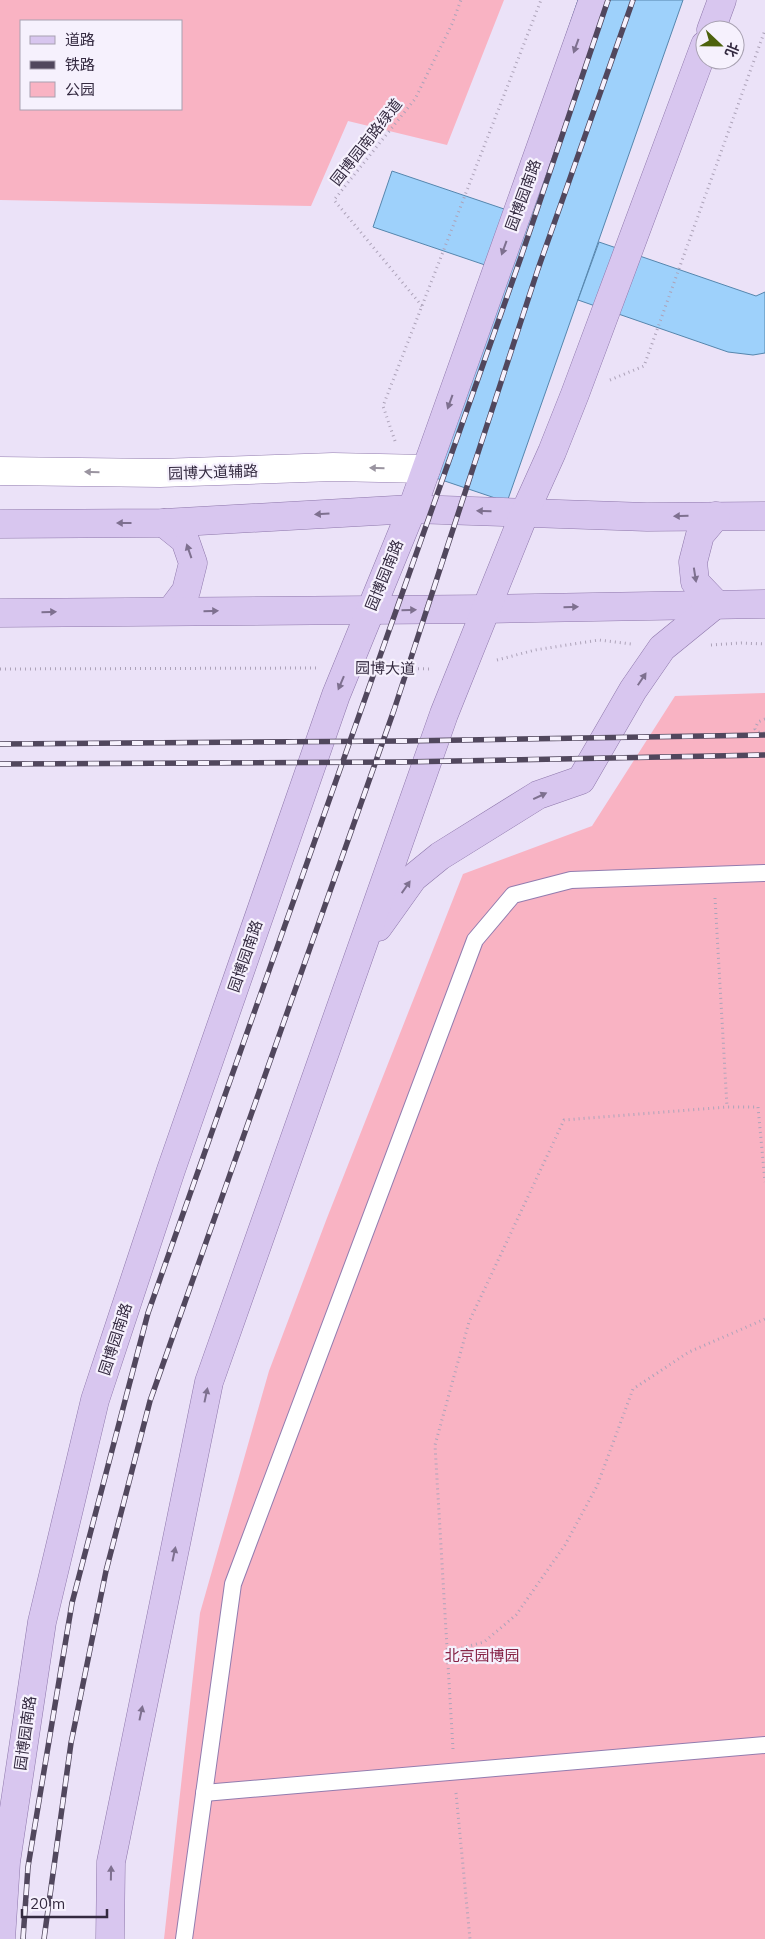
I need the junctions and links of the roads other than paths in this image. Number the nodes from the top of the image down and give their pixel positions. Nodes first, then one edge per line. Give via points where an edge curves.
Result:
1 (593, 0) edge
2 (722, 0) edge
3 (715, 20) edge
4 (696, 70) edge
5 (426, 469) junction
6 (0, 471) edge
7 (412, 509) junction
8 (525, 512) junction
9 (716, 516) junction
10 (765, 516) edge
11 (164, 523) junction
12 (0, 524) edge
13 (716, 604) junction
14 (765, 604) edge
15 (486, 609) junction
16 (370, 610) junction
17 (171, 611) junction
18 (0, 613) edge
19 (765, 873) edge
20 (359, 956) junction
21 (765, 1745) edge
22 (204, 1793) junction
23 (1, 1939) edge
24 (110, 1939) edge
25 (184, 1939) edge

1 -> 5 main road, 园博园南路
2 - 3 main road
4 - 8 main road via 575,394
5 -> 6 street, 园博大道辅路 via 333,467 160,473
5 - 7 main road, 园博园南路
8 -> 7 main road
7 -> 11 main road
7 - 16 main road, 园博园南路
9 -> 8 main road
8 - 15 main road
9 - 10 main road
9 -> 13 main road via 700,535 693,562 696,582
11 -> 12 main road
17 -> 11 main road via 186,591 193,563 185,540
13 - 14 main road
15 -> 13 main road
20 -> 13 main road via 419,872 538,795 581,780 662,648
16 -> 15 main road
15 - 20 main road via 440,723
17 -> 16 main road
16 -> 23 main road, 园博园南路 via 336,695 95,1400 42,1622 6,1862
18 -> 17 main road
19 - 22 lane via 571,880 513,894 475,940 233,1584
24 -> 20 main road via 111,1862 209,1382
21 - 22 lane
22 - 25 lane

